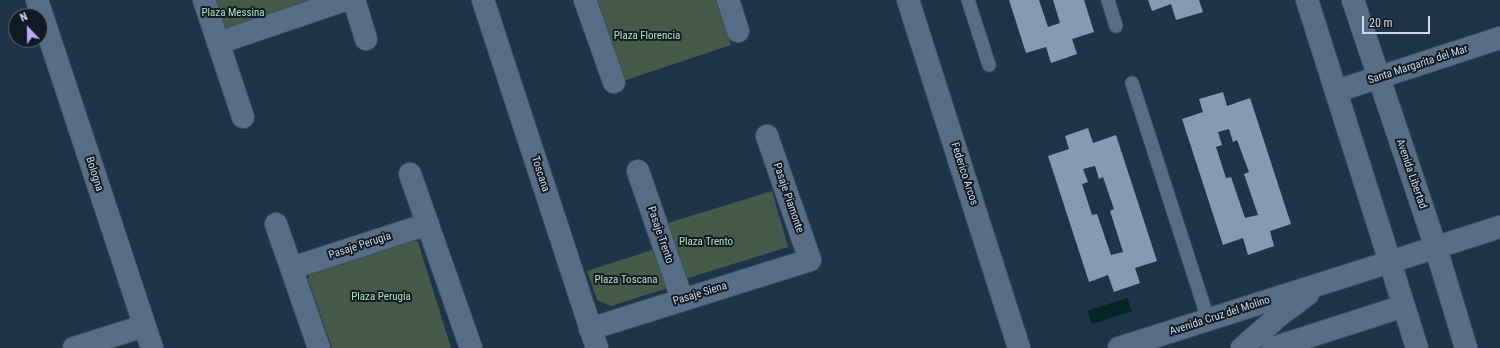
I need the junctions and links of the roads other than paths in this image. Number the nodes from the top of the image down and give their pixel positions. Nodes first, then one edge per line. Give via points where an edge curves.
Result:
1 (37, 0) edge
2 (204, 0) edge
3 (345, 0) edge
4 (354, 0) edge
5 (483, 0) edge
6 (585, 0) edge
7 (728, 0) edge
8 (908, 0) edge
9 (968, 0) edge
10 (1108, 0) edge
11 (1307, 0) edge
12 (1353, 0) edge
13 (1116, 26) dead end
14 (738, 31) dead end
15 (1500, 38) edge
16 (366, 39) dead end
17 (218, 43) junction
18 (989, 65) dead end
19 (1379, 78) junction
20 (614, 82) dead end
21 (1132, 83) dead end
22 (1336, 91) junction
23 (243, 117) dead end
24 (767, 136) dead end
25 (638, 171) dead end
26 (410, 174) dead end
27 (276, 224) dead end
28 (428, 224) junction
29 (1500, 227) edge
30 (1436, 248) junction
31 (810, 260) joint
32 (1390, 262) junction
33 (292, 268) junction
34 (1320, 284) junction
35 (682, 299) junction
36 (1404, 306) junction
37 (1208, 319) junction
38 (144, 326) junction
39 (593, 338) edge
40 (74, 348) edge
41 (152, 348) edge
42 (319, 348) edge
43 (471, 348) edge
44 (1019, 348) edge
45 (1120, 348) edge
46 (1242, 348) edge
47 (1273, 348) edge
48 (1417, 348) edge
49 (1466, 348) edge

1 - 38 street, Bologna
2 - 17 street
3 - 17 street
4 - 16 street
5 - 39 street, Toscana
6 - 20 street
7 - 14 street
8 - 44 street, Federico Arcos
9 - 18 lane
10 - 13 lane
11 - 22 street
12 - 19 street, Avenida Libertad
15 - 19 street, Santa Margarita del Mar
17 - 23 street
19 - 22 street, Santa Margarita del Mar
19 - 30 street, Avenida Libertad
21 - 37 lane
22 - 32 street
24 - 31 street, Pasaje Piamonte
25 - 35 street, Pasaje Trento
26 - 28 street
27 - 33 street
28 - 33 street, Pasaje Perugia
28 - 43 street
29 - 30 street, Avenida Cruz del Molino
30 - 32 street, Avenida Cruz del Molino
30 - 49 street, Avenida Libertad
31 - 35 street, Pasaje Siena
32 - 34 street, Avenida Cruz del Molino
32 - 36 street
33 - 42 street
34 - 37 street, Avenida Cruz del Molino
34 - 46 street, Avenida Cruz del Molino
35 - 39 street, Pasaje Siena
36 - 47 street
36 - 48 street
37 - 45 street, Avenida Cruz del Molino
38 - 40 street
38 - 41 street, Bologna

